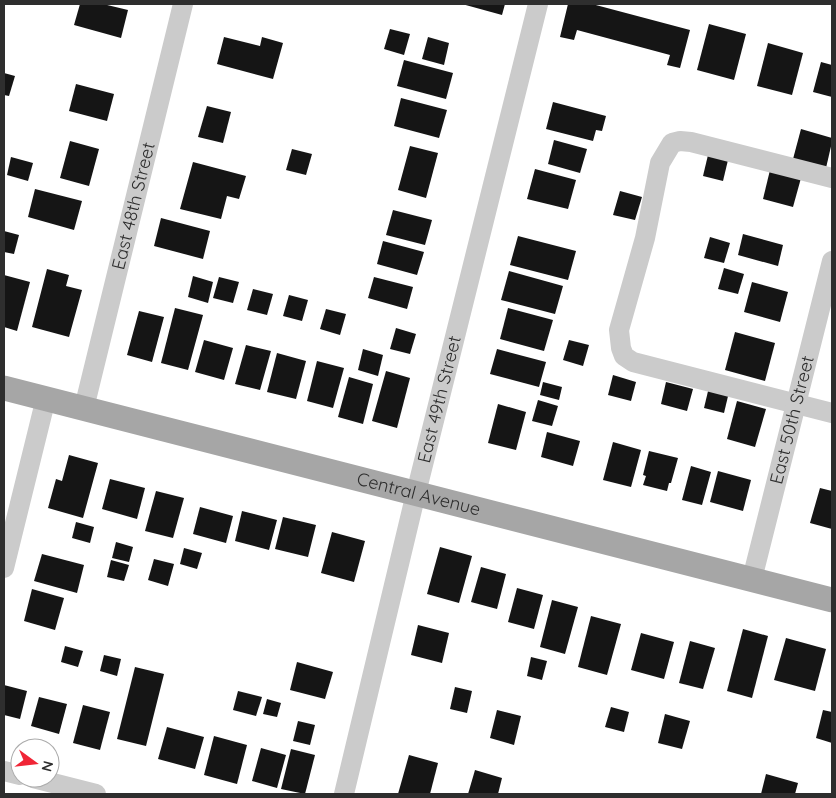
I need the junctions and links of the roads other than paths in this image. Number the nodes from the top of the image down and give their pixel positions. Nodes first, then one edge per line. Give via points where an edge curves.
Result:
1 (183, 4) edge
2 (538, 4) edge
3 (832, 178) edge
4 (832, 261) edge
5 (4, 388) edge
6 (46, 398) junction
7 (796, 403) junction
8 (84, 408) junction
9 (832, 413) edge
10 (416, 493) junction
11 (4, 568) edge
12 (752, 579) junction
13 (832, 600) edge
14 (60, 785) edge
15 (96, 794) edge
16 (344, 794) edge

1 - 8 street, East 48th Street
2 - 10 street, East 49th Street
3 - 7 street via 691,142 672,143 660,163 645,238 619,330 624,356 633,362
4 - 7 street, East 50th Street
5 - 6 main road, Central Avenue
6 - 8 main road, Central Avenue
6 - 11 street
7 - 9 street
7 - 12 street, East 50th Street
8 - 10 main road, Central Avenue
10 - 12 main road, Central Avenue
10 - 16 street, East 49th Street
12 - 13 main road, Central Avenue
14 - 15 street

